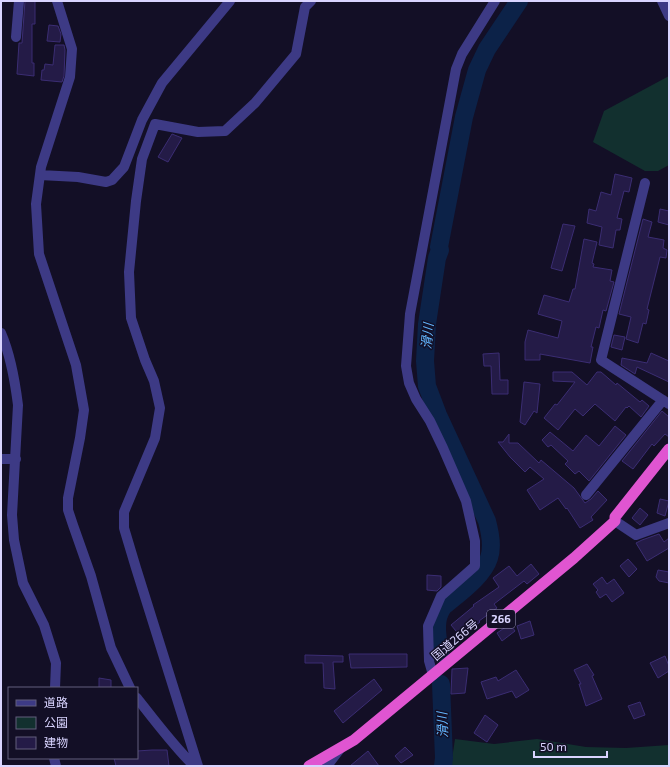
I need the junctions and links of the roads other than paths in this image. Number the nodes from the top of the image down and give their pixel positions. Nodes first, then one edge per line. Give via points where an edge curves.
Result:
1 (19, 1) edge
2 (57, 1) edge
3 (230, 1) edge
4 (311, 1) edge
5 (495, 1) edge
6 (662, 1) edge
7 (669, 16) edge
8 (16, 37) dead end
9 (40, 175) junction
10 (645, 183) dead end
11 (1, 333) edge
12 (666, 402) edge
13 (669, 449) edge
14 (1, 459) edge
15 (16, 459) junction
16 (586, 495) dead end
17 (615, 521) junction
18 (669, 523) edge
19 (433, 675) junction
20 (55, 687) edge
21 (130, 687) edge
22 (138, 699) edge
23 (340, 749) junction
24 (194, 766) edge
25 (198, 766) edge
26 (309, 766) edge
27 (327, 766) edge

1 - 8 street
2 - 9 street via 72,50 70,77
3 - 9 street via 162,83 142,120 124,167 112,180 106,182 78,177
4 - 25 street via 305,7 296,54 255,103 225,131 198,132 155,124 142,159 129,272 131,318 154,381 160,408 155,438 124,512 124,528
5 - 19 street via 462,54 456,69 410,314 406,353 409,383 457,479 466,501 475,541 475,566 441,596 428,626 429,660
6 - 7 street
9 - 21 street via 36,204 39,254 76,364 84,410 68,510 92,576 111,648
10 - 12 street via 601,360
11 - 15 street via 16,388
12 - 16 street
13 - 17 highway, 国道266号 / 266 via 614,517
14 - 15 street
15 - 20 street via 12,515 14,540 23,583 44,625 56,662
17 - 18 street via 636,535
17 - 19 highway, 国道266号 / 266
19 - 23 highway, 国道266号 / 266
22 - 24 street
23 - 26 highway, 国道266号 / 266
23 - 27 street

